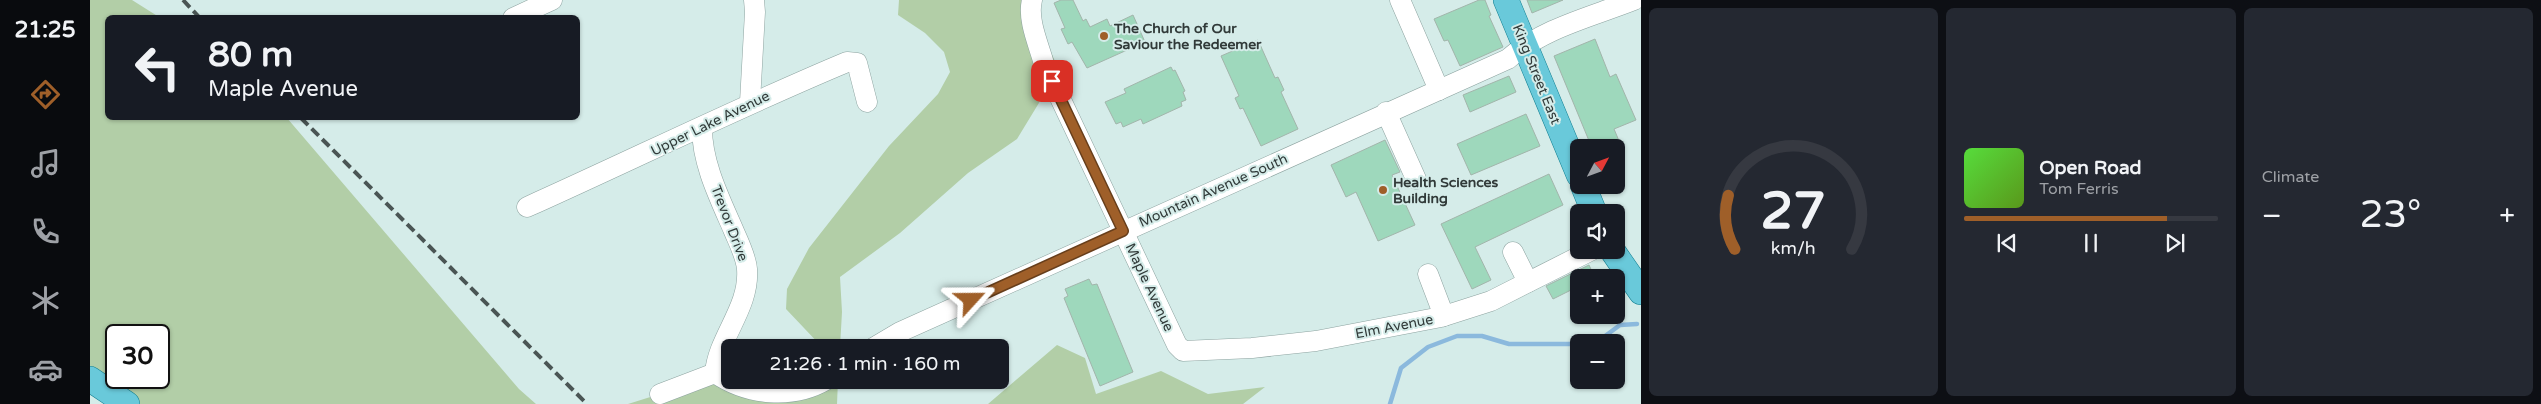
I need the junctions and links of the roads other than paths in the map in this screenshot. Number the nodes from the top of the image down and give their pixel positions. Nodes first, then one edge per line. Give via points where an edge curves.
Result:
1 (552, 0) edge
2 (754, 0) edge
3 (1032, 0) edge
4 (1400, 0) edge
5 (1506, 0) edge
6 (1632, 3) edge
7 (520, 15) edge
8 (1525, 44) junction
9 (1439, 90) junction
10 (750, 102) junction
11 (866, 102) dead end
12 (1386, 112) junction
13 (702, 128) junction
14 (1570, 153) edge
15 (1416, 179) dead end
16 (527, 207) dead end
17 (1123, 231) junction
18 (1513, 252) dead end
19 (1574, 259) edge
20 (1618, 259) edge
21 (1428, 274) dead end
22 (1528, 282) junction
23 (1641, 292) edge
24 (1444, 316) junction
25 (888, 339) edge
26 (1182, 351) joint
27 (715, 373) junction
28 (721, 377) edge
29 (90, 379) edge
30 (756, 389) edge
31 (806, 389) edge
32 (660, 394) dead end
33 (127, 404) edge

1 - 7 street
2 - 10 street
3 - 17 street, Maple Avenue via 1030,6 1044,64
4 - 9 street
5 - 8 main road, King Street East
6 - 8 street, Mountain Avenue South
8 - 9 street, Mountain Avenue South via 1508,58
8 - 14 main road, King Street East
9 - 12 street, Mountain Avenue South
10 - 11 street, Upper Lake Avenue via 855,61
10 - 13 street, Upper Lake Avenue
12 - 15 street
12 - 17 street, Mountain Avenue South
13 - 16 street, Upper Lake Avenue
13 - 27 street, Trevor Drive via 702,144 709,170 747,268 744,297 716,359
17 - 25 street, Mountain Avenue South
17 - 26 street, Maple Avenue
18 - 22 street
19 - 22 street, Elm Avenue
20 - 23 main road
21 - 24 street
22 - 24 street, Elm Avenue via 1491,301
24 - 26 street, Elm Avenue via 1316,341
27 - 28 street
27 - 32 street
29 - 33 main road
30 - 31 street via 780,393

